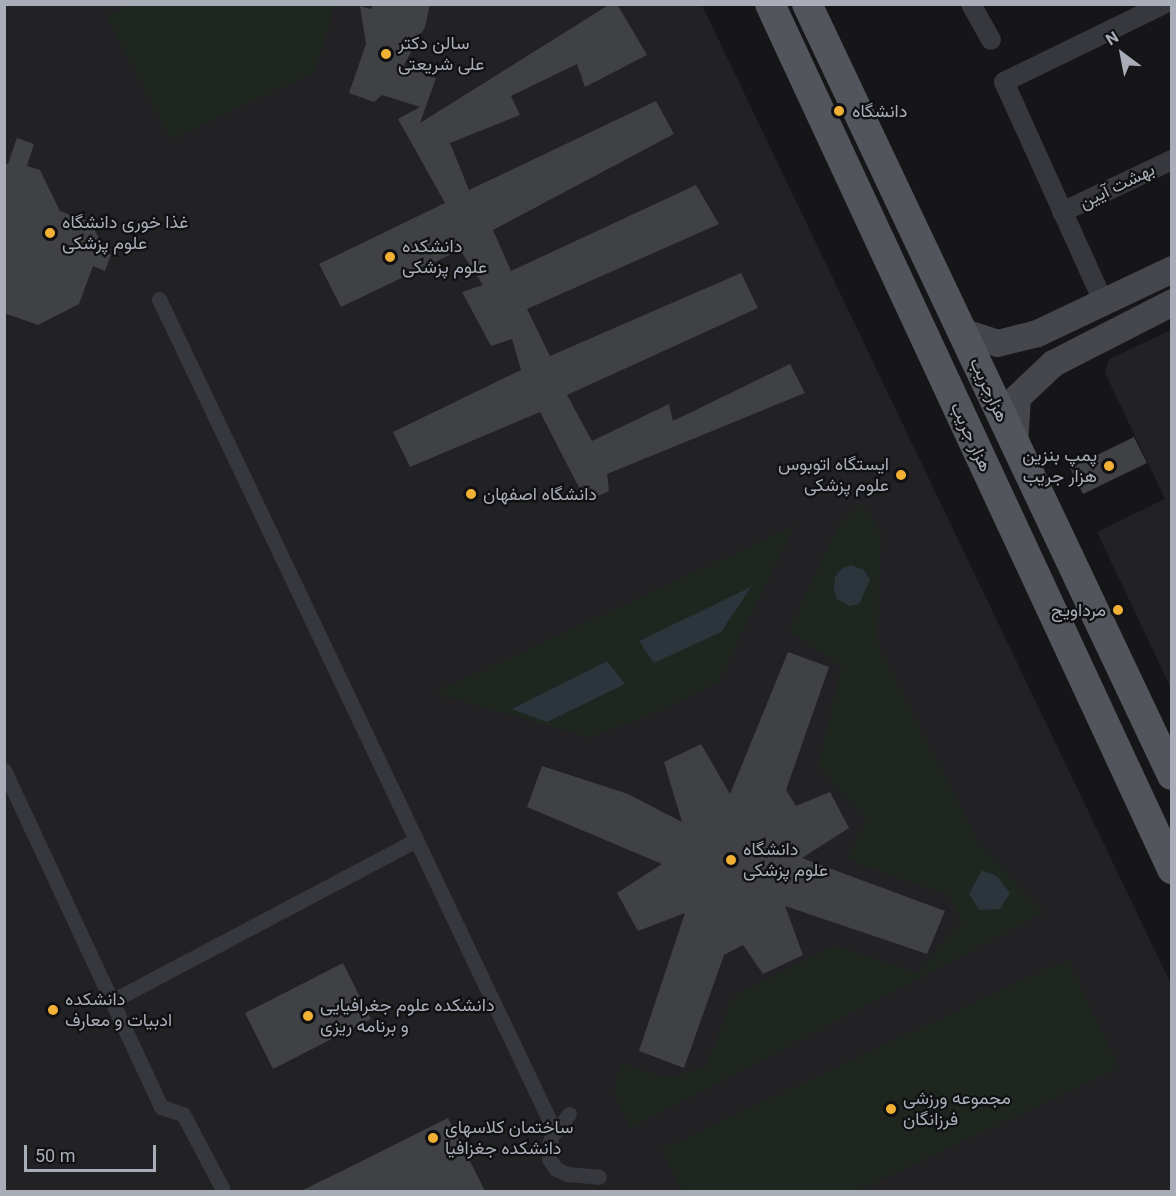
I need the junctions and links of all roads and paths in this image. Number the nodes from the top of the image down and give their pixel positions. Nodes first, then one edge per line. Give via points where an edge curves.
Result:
1 (770, 4) edge
2 (807, 4) edge
3 (829, 4) edge
4 (971, 4) edge
5 (1164, 4) edge
6 (991, 40) dead end
7 (825, 42) junction
8 (1172, 160) edge
9 (1062, 212) junction
10 (1172, 269) edge
11 (159, 299) dead end
12 (1103, 301) junction
13 (1172, 302) edge
14 (961, 332) junction
15 (1014, 444) junction
16 (4, 770) edge
17 (1172, 775) edge
18 (416, 840) junction
19 (1172, 869) edge
20 (112, 1001) junction
21 (569, 1114) dead end
22 (555, 1132) junction
23 (575, 1176) junction
24 (599, 1177) dead end
25 (220, 1191) edge
26 (583, 1191) edge

1 - 19 main road, هزار جریب
2 - 7 main road, هزارجریب
3 - 7 main road
4 - 6 street
5 - 9 street via 1004,82
7 - 14 main road, هزارجریب
8 - 9 street, بهشت آیین
9 - 12 street
10 - 12 main road
11 - 18 street
12 - 14 main road via 1037,333 997,344
13 - 15 main road via 1053,363 1017,397
14 - 15 main road, هزارجریب
15 - 17 main road, هزارجریب
16 - 20 street
18 - 20 street
18 - 22 street
20 - 25 street via 160,1107 183,1114 222,1188
21 - 22 street
22 - 23 street via 548,1149 549,1159 556,1169
23 - 24 street
23 - 26 street

